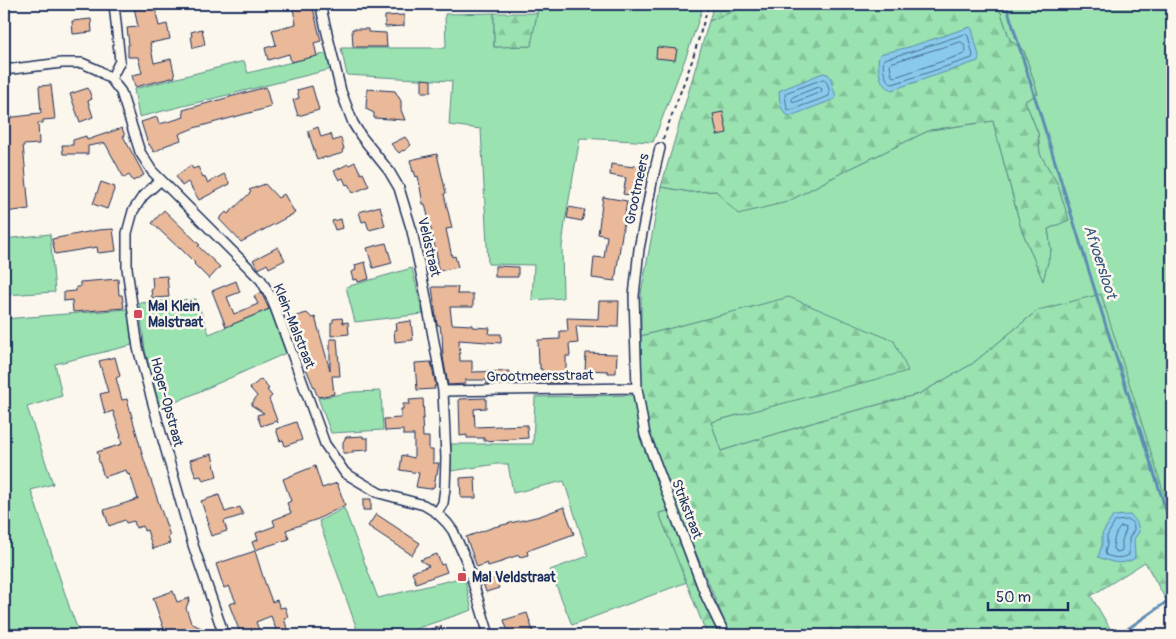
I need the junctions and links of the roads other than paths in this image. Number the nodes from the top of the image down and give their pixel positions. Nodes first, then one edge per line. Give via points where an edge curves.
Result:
1 (114, 4) edge
2 (320, 4) edge
3 (4, 70) edge
4 (111, 79) junction
5 (660, 148) road end
6 (162, 180) junction
7 (637, 388) junction
8 (443, 390) junction
9 (437, 513) junction
10 (224, 635) edge
11 (489, 635) edge
12 (725, 635) edge

1 - 4 street via 120,61
2 - 8 street, Veldstraat via 341,91 353,123 399,188 414,240
3 - 4 street, Klein-Malstraat via 82,63
4 - 6 street, Klein-Malstraat via 122,92 140,152
5 - 7 street, Grootmeers via 639,249 634,296
6 - 9 street, Klein-Malstraat via 261,280 272,299 325,444 345,474 379,493 424,505
6 - 10 street, Hoger-Opstraat via 143,196 133,211 127,233 127,268 138,348 193,545
7 - 8 street, Grootmeersstraat
7 - 12 street, Strikstraat via 645,435 706,596
8 - 9 street, Veldstraat via 445,488
9 - 11 street, Klein-Malstraat via 460,545

